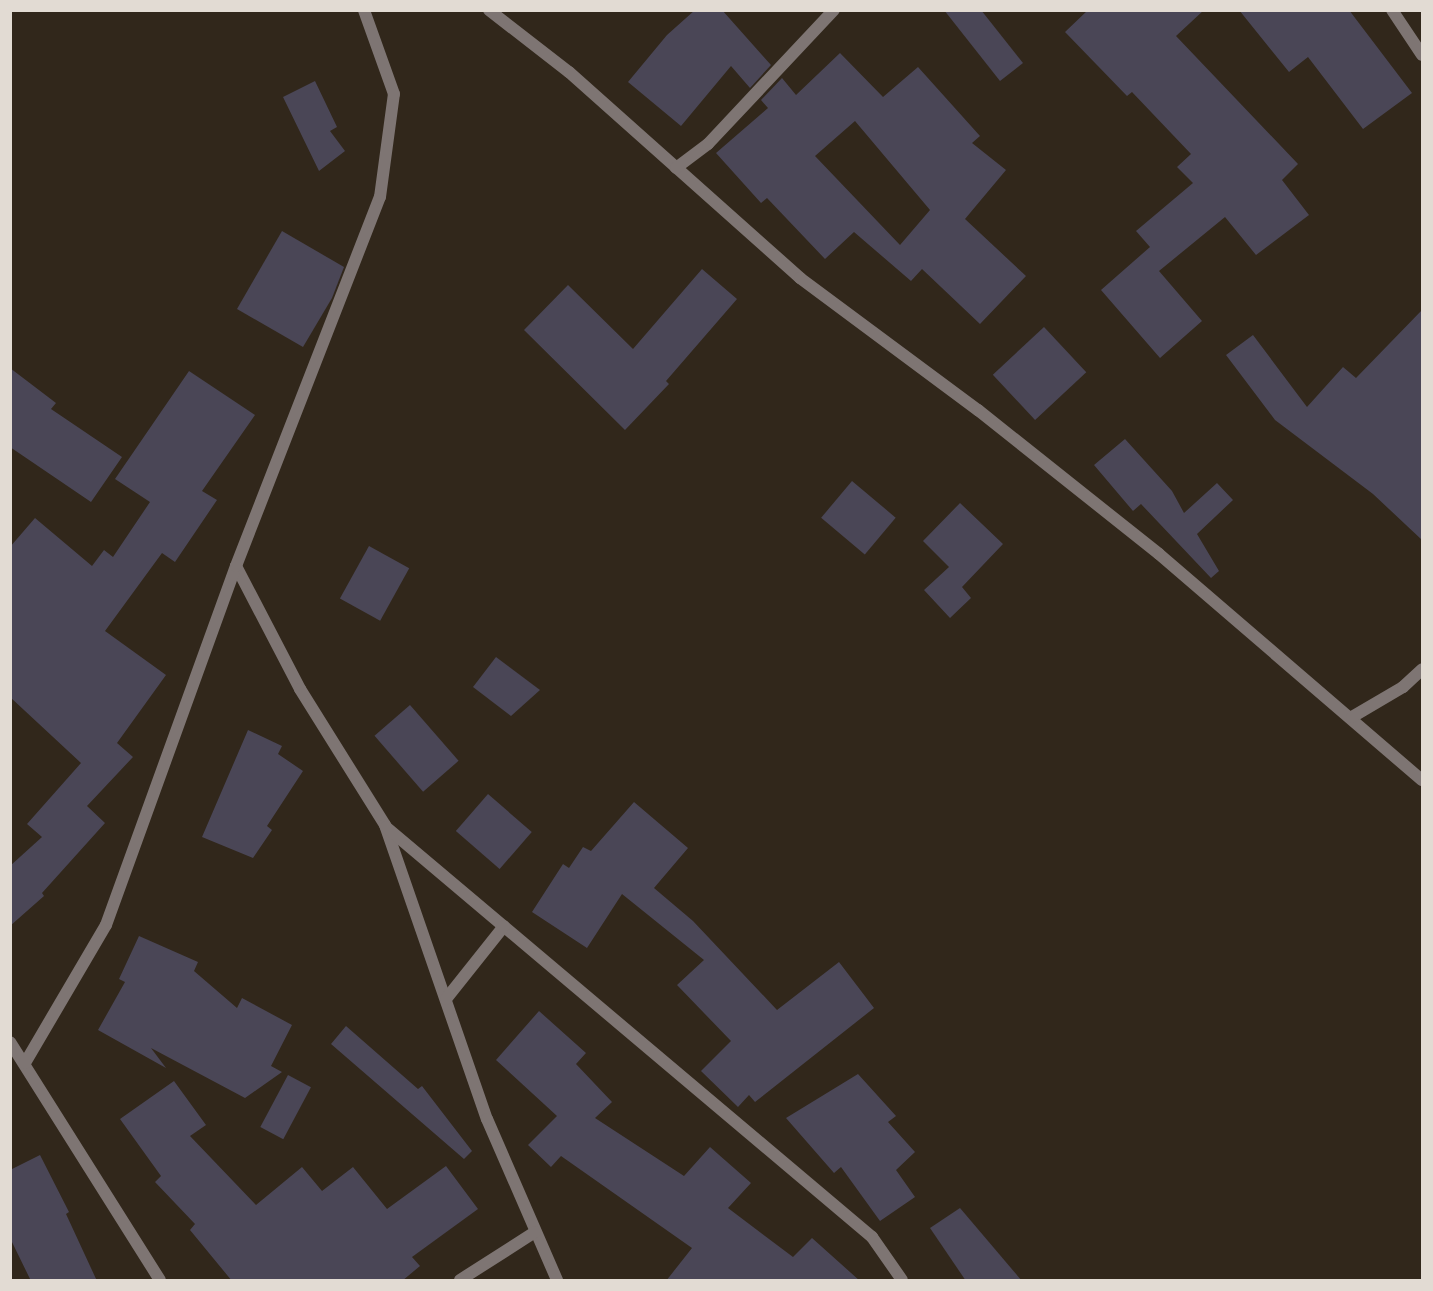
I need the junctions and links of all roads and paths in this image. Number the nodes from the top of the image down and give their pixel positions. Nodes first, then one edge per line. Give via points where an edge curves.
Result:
1 (364, 10) edge
2 (489, 10) edge
3 (834, 10) edge
4 (1392, 10) edge
5 (1422, 55) edge
6 (676, 168) junction
7 (236, 566) junction
8 (1422, 669) edge
9 (1352, 717) junction
10 (1422, 780) edge
11 (385, 825) junction
12 (504, 926) junction
13 (446, 999) junction
14 (10, 1042) edge
15 (25, 1064) junction
16 (535, 1232) junction
17 (160, 1281) edge
18 (460, 1281) edge
19 (556, 1281) edge
20 (902, 1281) edge

1 - 7 street via 394,94 380,197
2 - 6 street via 569,72
3 - 6 street via 708,144
4 - 5 street
6 - 9 street via 800,278 978,410 1159,554
7 - 11 street via 300,689
7 - 15 street via 106,925
8 - 9 street via 1403,687
9 - 10 street
11 - 12 street
11 - 13 street
12 - 13 street
12 - 20 street via 872,1237
13 - 16 street via 487,1119
14 - 15 street
15 - 17 street
16 - 18 street
16 - 19 street

